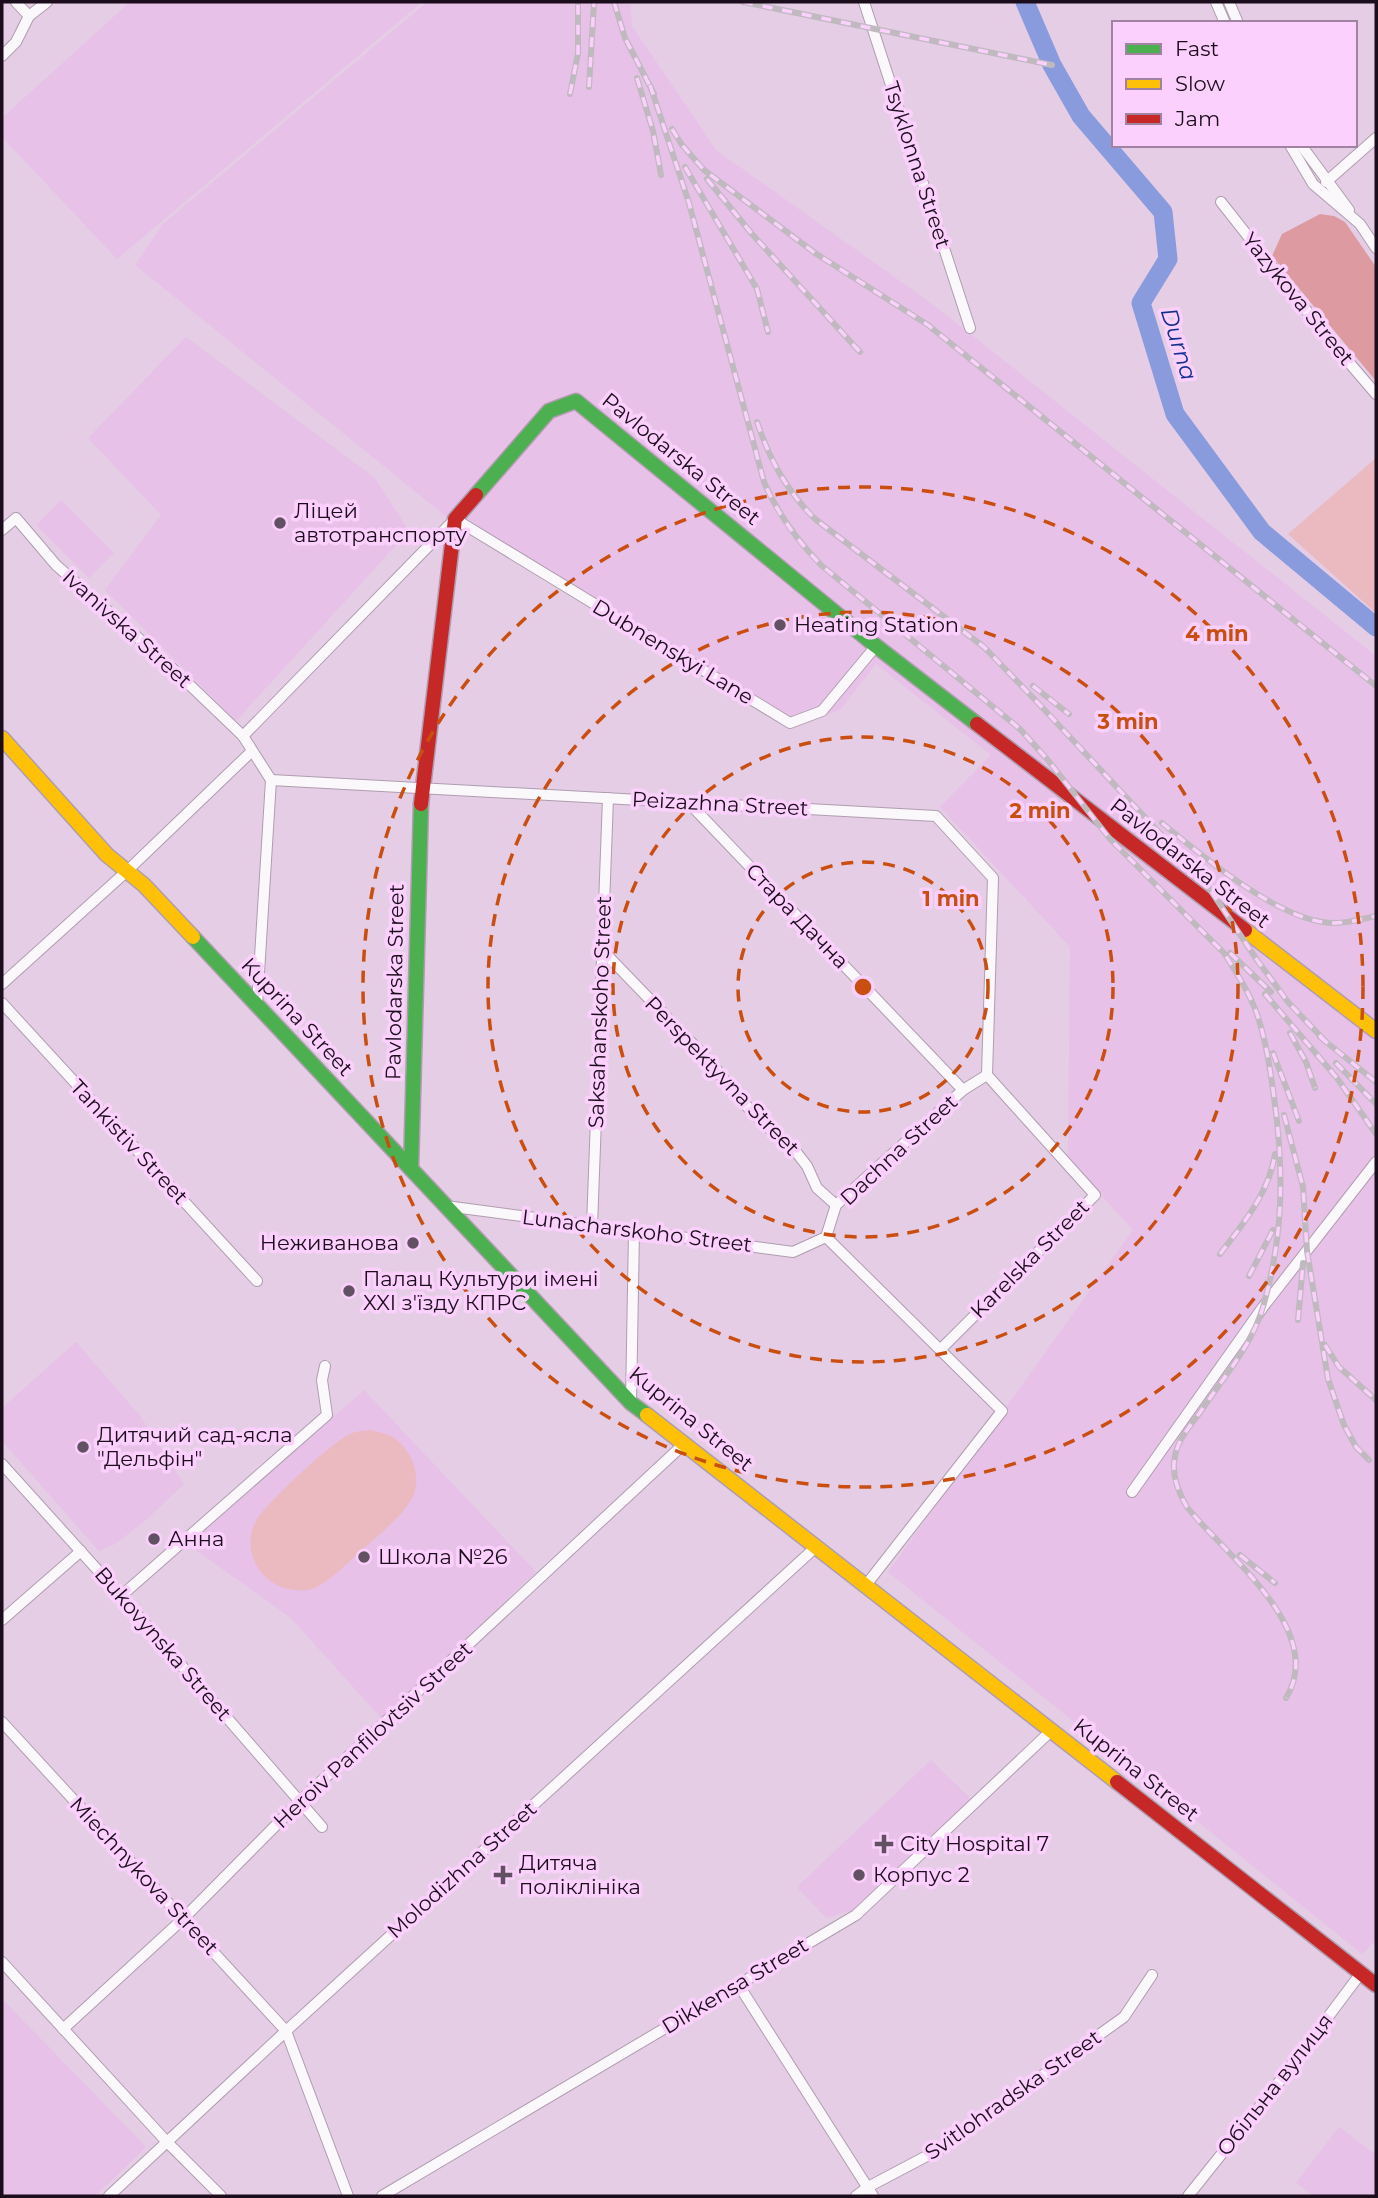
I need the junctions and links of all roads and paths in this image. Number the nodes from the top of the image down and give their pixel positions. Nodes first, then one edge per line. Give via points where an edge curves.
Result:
1 (16, 2) edge
2 (47, 2) edge
3 (864, 2) edge
4 (1216, 2) edge
5 (1229, 2) edge
6 (29, 16) junction
7 (1224, 21) edge
8 (1237, 21) edge
9 (2, 56) edge
10 (1376, 138) edge
11 (1291, 147) edge
12 (1302, 147) edge
13 (1326, 182) junction
14 (1221, 202) dead end
15 (1360, 224) junction
16 (1376, 248) edge
17 (970, 328) dead end
18 (1376, 394) edge
19 (455, 519) junction
20 (2, 530) edge
21 (876, 646) junction
22 (243, 736) junction
23 (2, 738) edge
24 (252, 751) junction
25 (271, 780) junction
26 (421, 788) junction
27 (608, 798) junction
28 (688, 802) junction
29 (127, 871) junction
30 (603, 951) junction
31 (2, 984) edge
32 (2, 1003) edge
33 (257, 1005) junction
34 (1376, 1031) edge
35 (987, 1075) junction
36 (963, 1090) junction
37 (1376, 1162) edge
38 (411, 1169) junction
39 (836, 1205) junction
40 (446, 1206) junction
41 (592, 1226) junction
42 (634, 1231) junction
43 (826, 1237) junction
44 (257, 1281) dead end
45 (941, 1349) junction
46 (325, 1366) dead end
47 (631, 1404) junction
48 (685, 1443) junction
49 (2, 1464) edge
50 (1132, 1492) dead end
51 (817, 1546) junction
52 (81, 1551) junction
53 (866, 1585) junction
54 (121, 1596) junction
55 (2, 1620) edge
56 (2, 1722) edge
57 (1052, 1730) junction
58 (300, 1801) junction
59 (321, 1827) dead end
60 (184, 1918) junction
61 (2, 1962) edge
62 (1361, 1973) junction
63 (1152, 1975) dead end
64 (1375, 1982) edge
65 (738, 1984) junction
66 (63, 2029) junction
67 (285, 2031) junction
68 (166, 2141) junction
69 (871, 2192) edge
70 (109, 2196) edge
71 (221, 2196) edge
72 (348, 2196) edge
73 (382, 2196) edge
74 (856, 2196) edge
75 (1188, 2196) edge

1 - 6 street
2 - 6 street
3 - 17 street, Tsyklonna Street
4 - 7 street
5 - 8 street
6 - 9 street via 16,42
10 - 13 street
11 - 15 street via 1313,184
12 - 13 street
13 - 15 street
14 - 18 street, Yazykova Street
15 - 16 street
19 - 21 street, Dubnenskyi Lane via 790,723 822,711
19 - 21 main road, Pavlodarska Street via 549,411 576,401
19 - 22 street
19 - 26 main road, Pavlodarska Street
20 - 22 street, Ivanivska Street via 16,517 57,565
21 - 34 main road, Pavlodarska Street
22 - 24 street, Ivanivska Street
23 - 29 main road, Kuprina Street via 107,855
24 - 25 street, Ivanivska Street
24 - 29 street
25 - 26 street
25 - 33 street
26 - 27 street, Peizazhna Street
26 - 38 main road, Pavlodarska Street
27 - 28 street, Peizazhna Street
27 - 30 street, Saksahanskoho Street
28 - 35 street, Peizazhna Street via 936,816 993,878
28 - 36 street, Стара Дачна
29 - 31 street
29 - 33 main road, Kuprina Street
30 - 39 street, Perspektyvna Street via 713,1065 735,1094 793,1148 817,1188
30 - 41 street, Saksahanskoho Street
32 - 44 street, Tankistiv Street
33 - 38 main road, Kuprina Street
35 - 36 street, Dachna Street
35 - 45 street, Karelska Street via 1095,1195
36 - 39 street, Dachna Street
37 - 50 street via 1263,1307
38 - 40 main road, Kuprina Street
39 - 43 street, Dachna Street
40 - 41 street, Lunacharskoho Street
40 - 47 main road, Kuprina Street
41 - 42 street, Lunacharskoho Street
42 - 43 street, Lunacharskoho Street via 793,1252
42 - 47 street
43 - 45 street
45 - 53 street via 1002,1410
46 - 54 street via 322,1380 327,1415
47 - 48 main road, Kuprina Street
48 - 51 main road, Kuprina Street
48 - 58 street, Heroiv Panfilovtsiv Street
49 - 52 street, Bukovynska Street
51 - 53 main road, Kuprina Street
51 - 67 street, Molodizhna Street
52 - 54 street, Bukovynska Street
52 - 55 street
53 - 57 main road, Kuprina Street
54 - 58 street, Bukovynska Street
56 - 60 street, Miechnykova Street
57 - 62 main road, Kuprina Street
57 - 65 street, Dikkensa Street via 856,1915
58 - 59 street, Bukovynska Street
58 - 60 street, Heroiv Panfilovtsiv Street
60 - 66 street, Heroiv Panfilovtsiv Street
60 - 67 street, Miechnykova Street
61 - 66 street
62 - 64 main road, Kuprina Street
62 - 75 street, Обільна вулиця
63 - 69 street, Svitlohradska Street via 1124,2017 940,2149
65 - 69 street
65 - 73 street, Dikkensa Street
66 - 68 street
67 - 68 street, Molodizhna Street
67 - 72 street
68 - 70 street, Molodizhna Street
68 - 71 street
69 - 74 street, Svitlohradska Street

